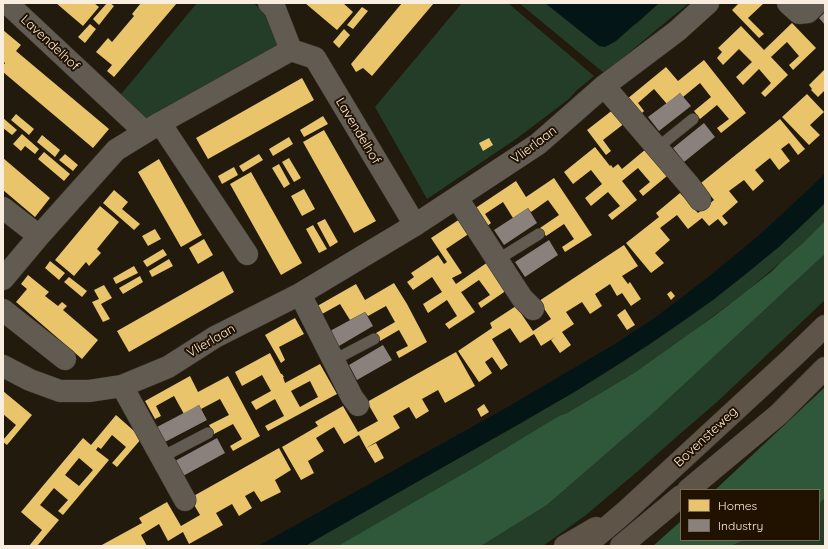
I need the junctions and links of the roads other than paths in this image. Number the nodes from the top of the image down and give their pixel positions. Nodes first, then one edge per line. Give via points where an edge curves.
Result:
1 (7, 3) edge
2 (269, 3) edge
3 (708, 3) edge
4 (788, 3) edge
5 (817, 3) edge
6 (291, 50) junction
7 (604, 86) junction
8 (693, 119) dead end
9 (152, 128) junction
10 (657, 148) junction
11 (458, 198) junction
12 (700, 200) dead end
13 (3, 208) edge
14 (415, 225) junction
15 (539, 234) dead end
16 (39, 236) junction
17 (247, 254) dead end
18 (497, 260) junction
19 (3, 279) edge
20 (300, 294) junction
21 (532, 309) dead end
22 (3, 310) edge
23 (825, 326) edge
24 (374, 339) dead end
25 (65, 359) dead end
26 (334, 360) junction
27 (3, 366) edge
28 (825, 368) edge
29 (122, 386) junction
30 (358, 405) dead end
31 (208, 433) dead end
32 (162, 457) junction
33 (689, 489) edge
34 (680, 497) edge
35 (185, 500) dead end
36 (663, 511) junction
37 (625, 512) junction
38 (564, 546) edge
39 (585, 546) edge
40 (621, 546) edge
41 (634, 546) edge

1 - 9 street, Lavendelhof
2 - 6 street via 275,9
3 - 7 street, Vlierlaan via 677,31
4 - 5 street via 799,14 808,12
6 - 9 street
6 - 14 street, Lavendelhof via 315,58
7 - 10 street
7 - 11 street, Vlierlaan via 538,144
8 - 10 lane
9 - 16 street via 116,150
9 - 17 street, Lavendelhof
10 - 12 street
11 - 14 street, Vlierlaan
11 - 18 street
13 - 16 street
14 - 20 street, Vlierlaan
15 - 18 lane
16 - 19 street
18 - 21 street
20 - 26 street
20 - 29 street, Vlierlaan via 215,337 168,367
22 - 25 street
23 - 37 main road, Bovensteweg
24 - 26 lane
26 - 30 street
27 - 29 street, Vlierlaan via 60,391 88,391
28 - 33 main road, Bovensteweg via 780,414
29 - 32 street
31 - 32 lane
32 - 35 street
34 - 36 main road
36 - 40 main road
36 - 41 main road
37 - 38 main road
37 - 39 main road, Bovensteweg

